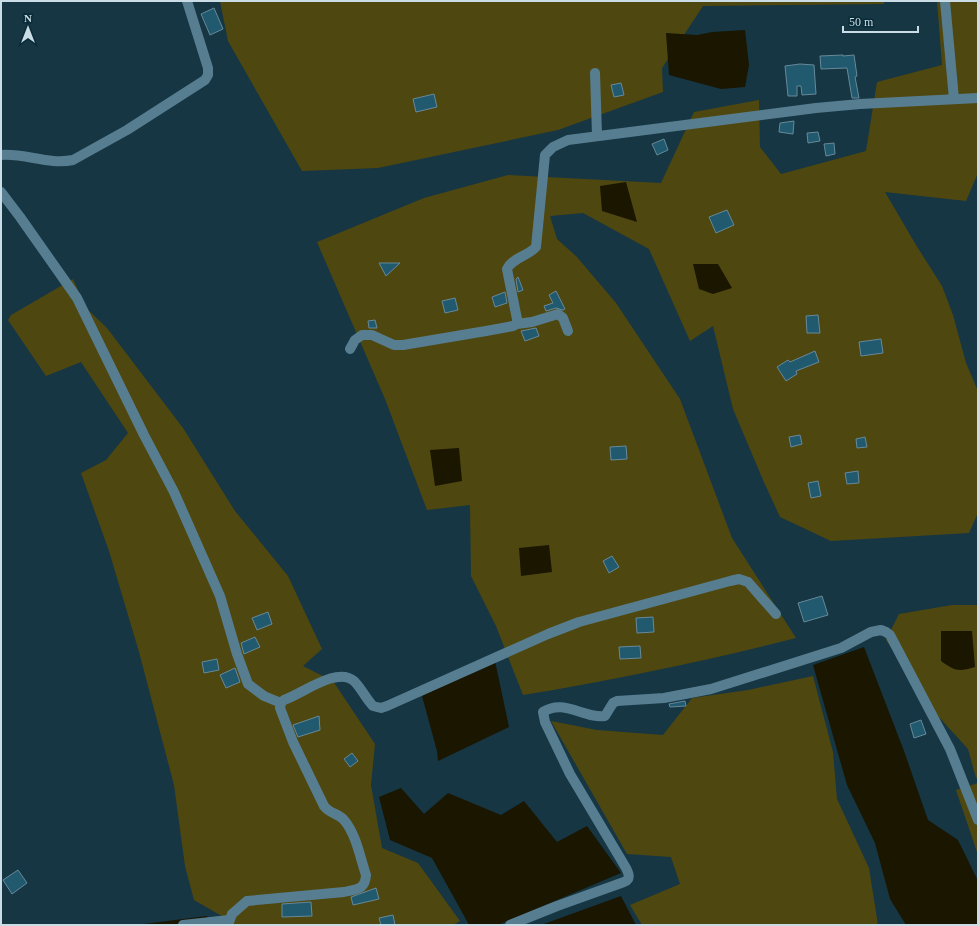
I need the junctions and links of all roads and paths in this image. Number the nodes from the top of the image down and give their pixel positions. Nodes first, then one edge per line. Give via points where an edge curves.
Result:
1 (187, 1) edge
2 (945, 1) edge
3 (595, 73) dead end
4 (978, 98) edge
5 (954, 100) junction
6 (597, 135) junction
7 (1, 155) edge
8 (1, 192) edge
9 (516, 324) junction
10 (568, 330) dead end
11 (350, 349) dead end
12 (776, 614) dead end
13 (281, 703) junction
14 (978, 820) edge
15 (229, 922) edge
16 (183, 925) edge
17 (510, 925) edge

1 - 7 street via 208,68 208,75 204,80 126,130 73,160 63,162 14,154
2 - 5 street
3 - 6 street
4 - 5 street
5 - 6 street via 816,108
6 - 9 street via 568,140 553,147 545,155 536,247 509,264 507,269
8 - 13 street via 77,298 174,492 220,596 248,684 264,696
9 - 10 street via 558,314 563,318
9 - 11 street via 486,332 402,345 394,345 372,335 362,335 355,340
12 - 13 street via 748,582 739,579 579,622 382,708 373,706 358,686 344,676 330,678
13 - 15 street via 281,711 293,742 324,806 348,825 366,881 362,887 350,891 247,901 232,914
14 - 17 street via 947,743 890,636 879,630 841,648 711,689 664,698 619,700 613,703 605,716 593,716 567,708 543,712 545,722 570,774 626,868 629,879
15 - 16 street

